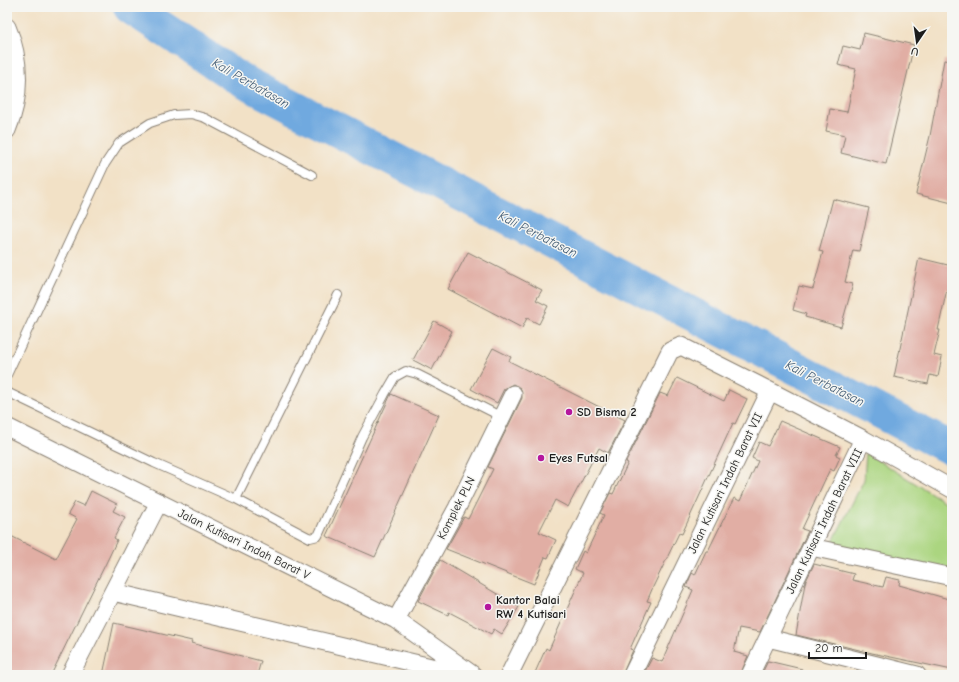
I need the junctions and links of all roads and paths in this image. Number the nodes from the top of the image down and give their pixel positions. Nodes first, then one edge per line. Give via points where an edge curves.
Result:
1 (7, 27) edge
2 (7, 130) edge
3 (312, 175) dead end
4 (338, 295) dead end
5 (7, 375) edge
6 (770, 391) junction
7 (7, 392) edge
8 (513, 394) dead end
9 (502, 417) junction
10 (7, 427) edge
11 (863, 439) junction
12 (952, 489) edge
13 (236, 498) junction
14 (159, 502) junction
15 (811, 547) junction
16 (952, 578) edge
17 (113, 592) junction
18 (396, 620) junction
19 (768, 638) junction
20 (70, 675) edge
21 (465, 675) edge
22 (474, 675) edge
23 (509, 675) edge
24 (632, 675) edge
25 (750, 675) edge
26 (917, 675) edge

1 - 2 street via 14,46 18,72 14,107
3 - 5 lane via 205,118 191,114 163,118 150,123 119,143 105,164
4 - 13 lane
6 - 11 street, Jalan Kutisari Indah Barat VIII
6 - 23 street via 685,347 677,346 670,351
6 - 24 street, Jalan Kutisari Indah Barat VII
7 - 13 lane via 154,463
8 - 9 street, Komplek PLN
9 - 13 lane via 417,374 406,371 395,377 375,412 318,536 307,537
9 - 18 street, Komplek PLN via 457,508
10 - 14 street, Jalan Kutisari Indah Barat V
11 - 12 street
11 - 15 street, Jalan Kutisari Indah Barat VIII
14 - 17 street
14 - 18 street, Jalan Kutisari Indah Barat V
15 - 16 street
15 - 19 street, Jalan Kutisari Indah Barat VIII
17 - 20 street
17 - 21 street
18 - 22 street, Jalan Kutisari Indah Barat V
19 - 25 street, Jalan Kutisari Indah Barat VIII
19 - 26 street

